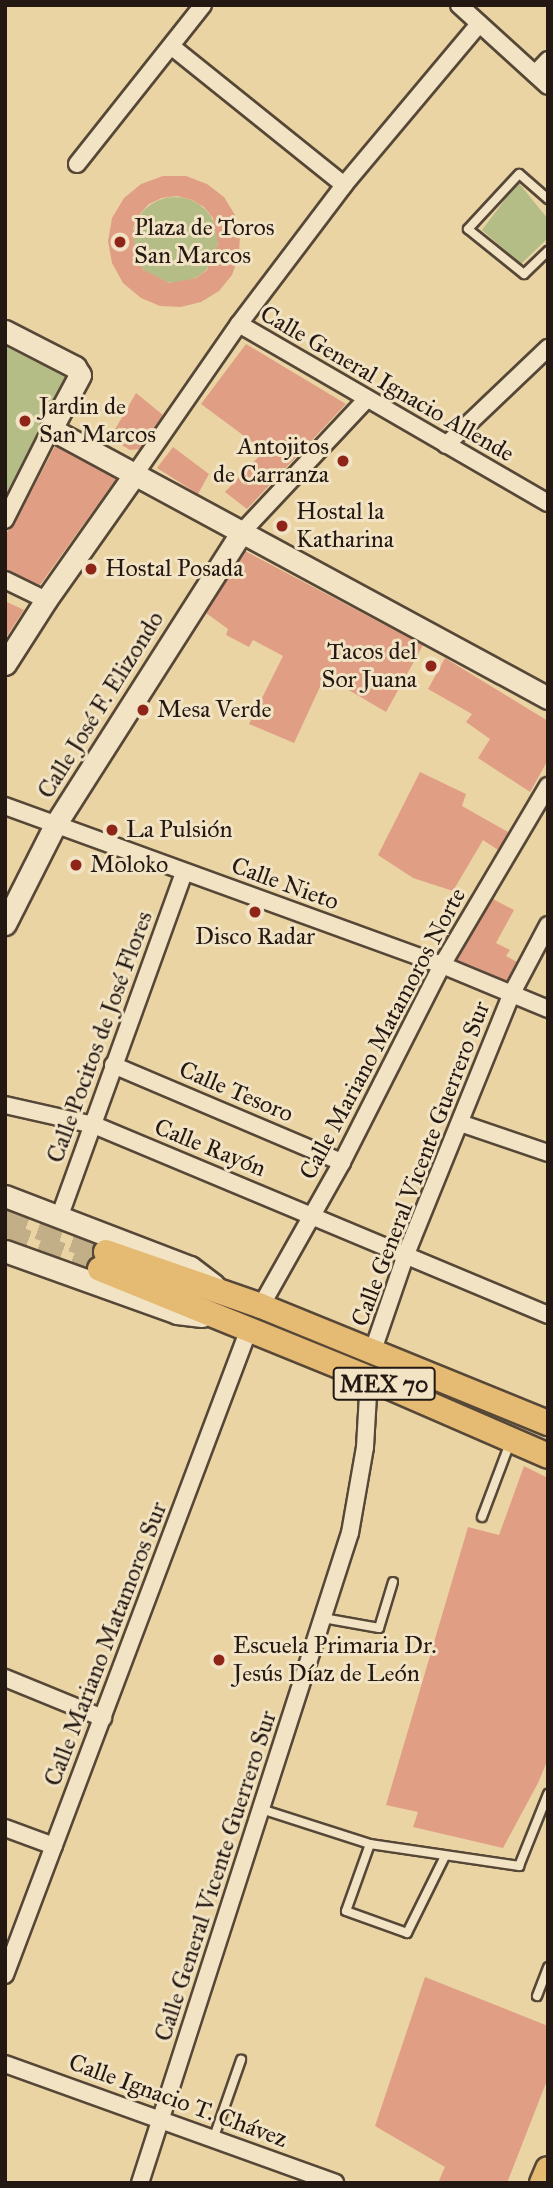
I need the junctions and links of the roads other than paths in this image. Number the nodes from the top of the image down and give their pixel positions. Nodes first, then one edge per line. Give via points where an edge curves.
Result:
1 (203, 5) edge
2 (459, 5) edge
3 (479, 24) junction
4 (171, 46) junction
5 (548, 60) edge
6 (535, 74) junction
7 (548, 86) edge
8 (77, 164) dead end
9 (344, 185) junction
10 (548, 199) edge
11 (548, 251) edge
12 (239, 324) junction
13 (5, 331) edge
14 (548, 348) edge
15 (367, 399) junction
16 (51, 429) junction
17 (446, 445) junction
18 (135, 474) junction
19 (548, 503) edge
20 (5, 520) edge
21 (242, 532) junction
22 (5, 580) edge
23 (46, 600) junction
24 (5, 664) edge
25 (548, 698) edge
26 (548, 786) edge
27 (5, 806) edge
28 (55, 825) junction
29 (184, 872) junction
30 (5, 924) edge
31 (548, 925) edge
32 (442, 965) junction
33 (511, 995) junction
34 (548, 1009) edge
35 (113, 1065) junction
36 (5, 1105) edge
37 (460, 1123) junction
38 (94, 1125) junction
39 (548, 1153) edge
40 (342, 1161) junction
41 (5, 1196) edge
42 (312, 1214) junction
43 (59, 1218) junction
44 (5, 1251) edge
45 (406, 1254) junction
46 (224, 1292) junction
47 (261, 1306) junction
48 (548, 1315) edge
49 (218, 1317) junction
50 (249, 1329) junction
51 (373, 1350) junction
52 (369, 1378) junction
53 (548, 1423) edge
54 (511, 1440) junction
55 (548, 1456) edge
56 (482, 1517) dead end
57 (393, 1582) dead end
58 (323, 1618) junction
59 (5, 1678) edge
60 (103, 1718) junction
61 (548, 1794) edge
62 (261, 1809) junction
63 (5, 1828) edge
64 (370, 1844) junction
65 (54, 1846) junction
66 (446, 1856) junction
67 (548, 1967) edge
68 (5, 1974) edge
69 (537, 1996) dead end
70 (241, 2060) dead end
71 (5, 2064) edge
72 (162, 2118) junction
73 (214, 2137) junction
74 (548, 2169) edge
75 (140, 2183) edge
76 (335, 2183) edge
77 (542, 2183) edge

1 - 4 street
2 - 3 street
3 - 6 street
3 - 9 street
4 - 8 street
4 - 9 street
5 - 6 street
6 - 7 street
9 - 12 street
10 - 11 lane via 519,174 468,229 524,274
12 - 15 street, Calle General Ignacio Allende
12 - 18 street
13 - 16 street via 75,367 80,375
14 - 17 street
15 - 17 street, Calle General Ignacio Allende
15 - 21 street, Calle José F. Elizondo
16 - 18 street
16 - 20 street
17 - 19 street, Calle General Ignacio Allende
18 - 21 street
18 - 23 street
21 - 25 street
21 - 28 street, Calle José F. Elizondo
22 - 23 street
23 - 24 street
26 - 32 street, Calle Mariano Matamoros Norte
27 - 28 street, Calle Nieto
28 - 29 street, Calle Nieto
28 - 30 street, Calle José F. Elizondo
29 - 32 street, Calle Nieto
29 - 35 street, Calle Pocitos de José Flores
31 - 33 street, Calle General Vicente Guerrero Sur
32 - 33 street, Calle Nieto
32 - 40 street, Calle Mariano Matamoros Norte
33 - 34 street, Calle Nieto
33 - 37 street, Calle General Vicente Guerrero Sur
35 - 38 street, Calle Pocitos de José Flores
35 - 40 street, Calle Tesoro
36 - 38 street, Calle Rayón
37 - 39 street
37 - 45 street, Calle General Vicente Guerrero Sur
38 - 42 street, Calle Rayón
38 - 43 street, Calle Pocitos de José Flores
40 - 42 street, Calle Mariano Matamoros Norte
41 - 43 street, MEX 70
42 - 45 street, Calle Rayón
42 - 47 street, Calle Mariano Matamoros Norte
43 - 46 street, MEX 70 via 190,1267
44 - 49 street, MEX 70 via 177,1313
45 - 48 street, Calle Rayón
45 - 51 street, Calle General Vicente Guerrero Sur
46 - 47 main road, MEX 70
46 - 49 main road, MEX 70 via 103,1260
47 - 51 main road, MEX 70
49 - 50 main road, MEX 70
50 - 52 main road, MEX 70
50 - 60 street, Calle Mariano Matamoros Sur
51 - 53 main road, MEX 70
52 - 54 main road, MEX 70
52 - 58 street, Calle General Vicente Guerrero Sur via 365,1447 350,1533
54 - 55 main road, MEX 70
54 - 56 lane
57 - 58 lane via 379,1628
58 - 62 street, Calle General Vicente Guerrero Sur
59 - 60 street
60 - 65 street, Calle Mariano Matamoros Sur
61 - 66 lane via 519,1866
62 - 64 lane
62 - 72 street, Calle General Vicente Guerrero Sur
63 - 65 street
64 - 66 lane
64 - 66 lane via 346,1912 407,1933
65 - 68 street, Calle Mariano Matamoros Sur
67 - 69 lane
70 - 73 lane
71 - 72 street, Calle Ignacio T. Chávez
72 - 73 street, Calle Ignacio T. Chávez
72 - 75 street, Calle General Vicente Guerrero Sur
73 - 76 street, Calle Ignacio T. Chávez
74 - 77 main road

